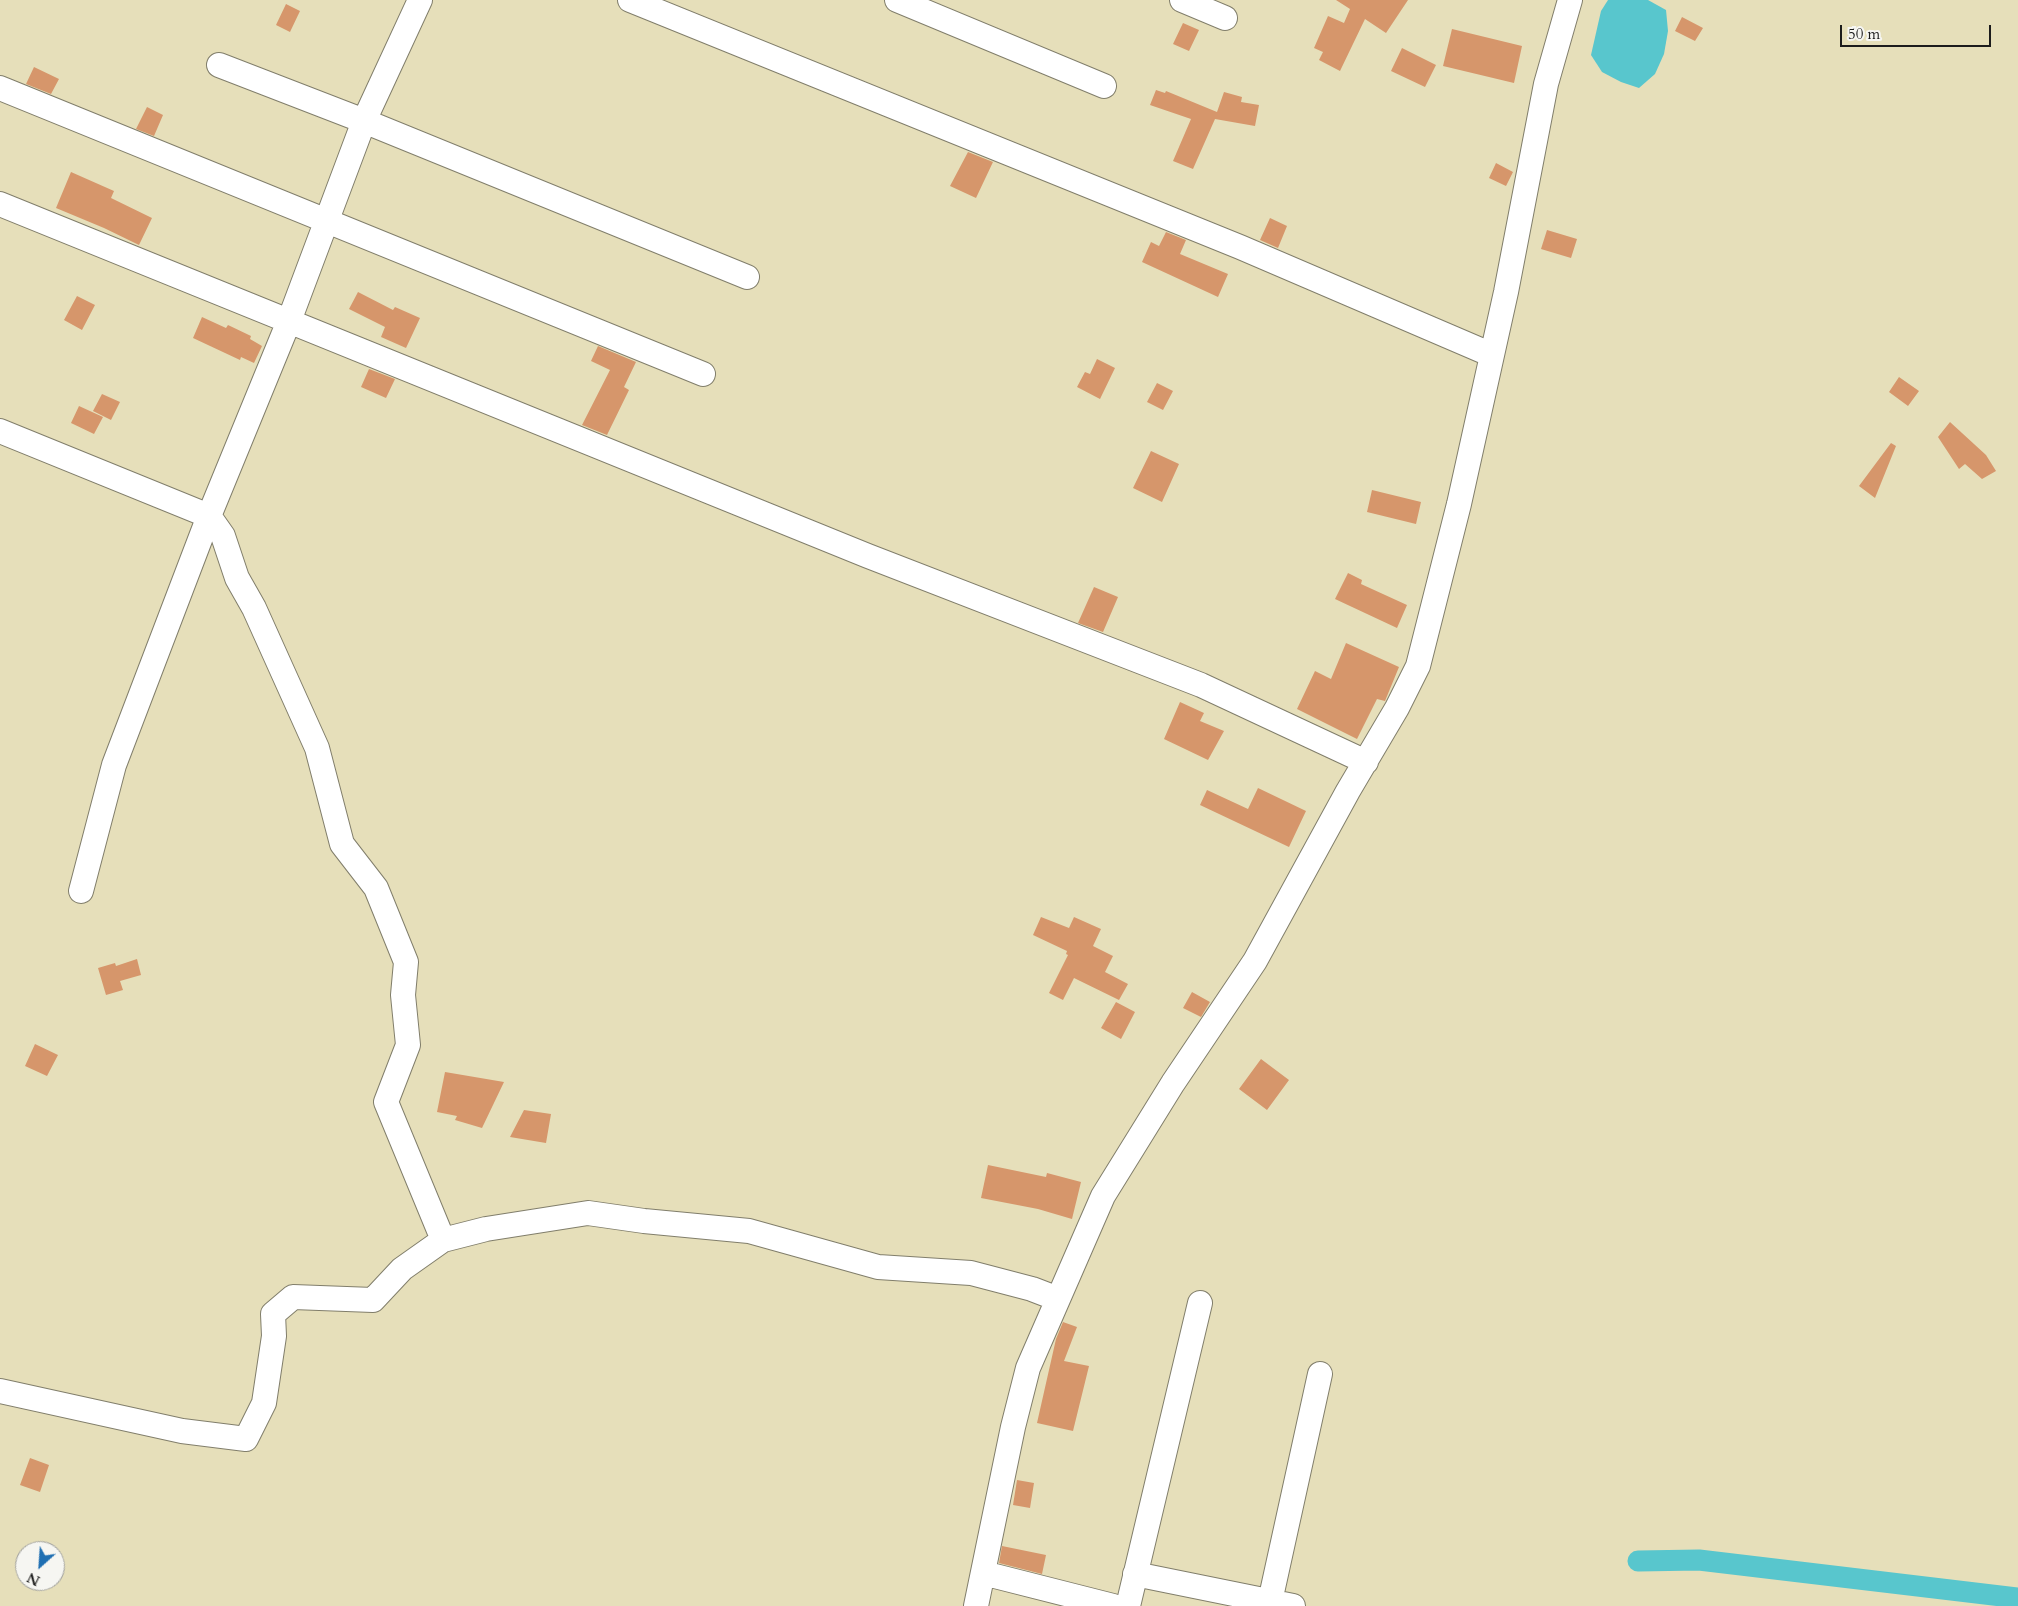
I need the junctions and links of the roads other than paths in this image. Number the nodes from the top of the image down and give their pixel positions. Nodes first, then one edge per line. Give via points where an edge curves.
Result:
1 (420, 0) edge
2 (630, 0) edge
3 (897, 0) edge
4 (1182, 0) edge
5 (1570, 0) edge
6 (1225, 18) dead end
7 (219, 65) dead end
8 (1104, 86) dead end
9 (0, 88) edge
10 (364, 121) junction
11 (0, 204) edge
12 (327, 220) junction
13 (747, 277) dead end
14 (289, 321) junction
15 (1492, 355) junction
16 (703, 374) dead end
17 (0, 431) edge
18 (209, 516) junction
19 (1366, 762) junction
20 (81, 891) dead end
21 (443, 1240) junction
22 (1058, 1299) junction
23 (1200, 1303) dead end
24 (1320, 1374) dead end
25 (0, 1391) edge
26 (983, 1573) junction
27 (1135, 1574) junction
28 (1269, 1604) edge
29 (976, 1606) edge
30 (1113, 1606) edge
31 (1128, 1606) edge
32 (1294, 1606) edge

1 - 10 street
2 - 15 street via 1231,243
3 - 8 street
4 - 6 street
5 - 15 street via 1546,84
7 - 10 street
9 - 12 street
10 - 12 street
10 - 13 street
11 - 14 street
12 - 14 street
12 - 16 street
14 - 18 street
14 - 19 street via 868,556 1201,685
15 - 19 street via 1418,666
17 - 18 street
18 - 20 street via 114,765
18 - 21 street via 223,536 237,578 254,608 317,748 342,844 376,888 406,962 403,995 408,1045 386,1102
19 - 22 street via 1255,960 1103,1196
21 - 22 street via 588,1213 748,1231 878,1267 971,1273
21 - 25 street via 402,1269 373,1300 293,1297 273,1314 274,1336 264,1403 246,1438 182,1431
22 - 26 street via 1028,1368
23 - 27 street
24 - 28 street
26 - 29 street
26 - 30 street
27 - 28 street
27 - 31 street
28 - 32 street

